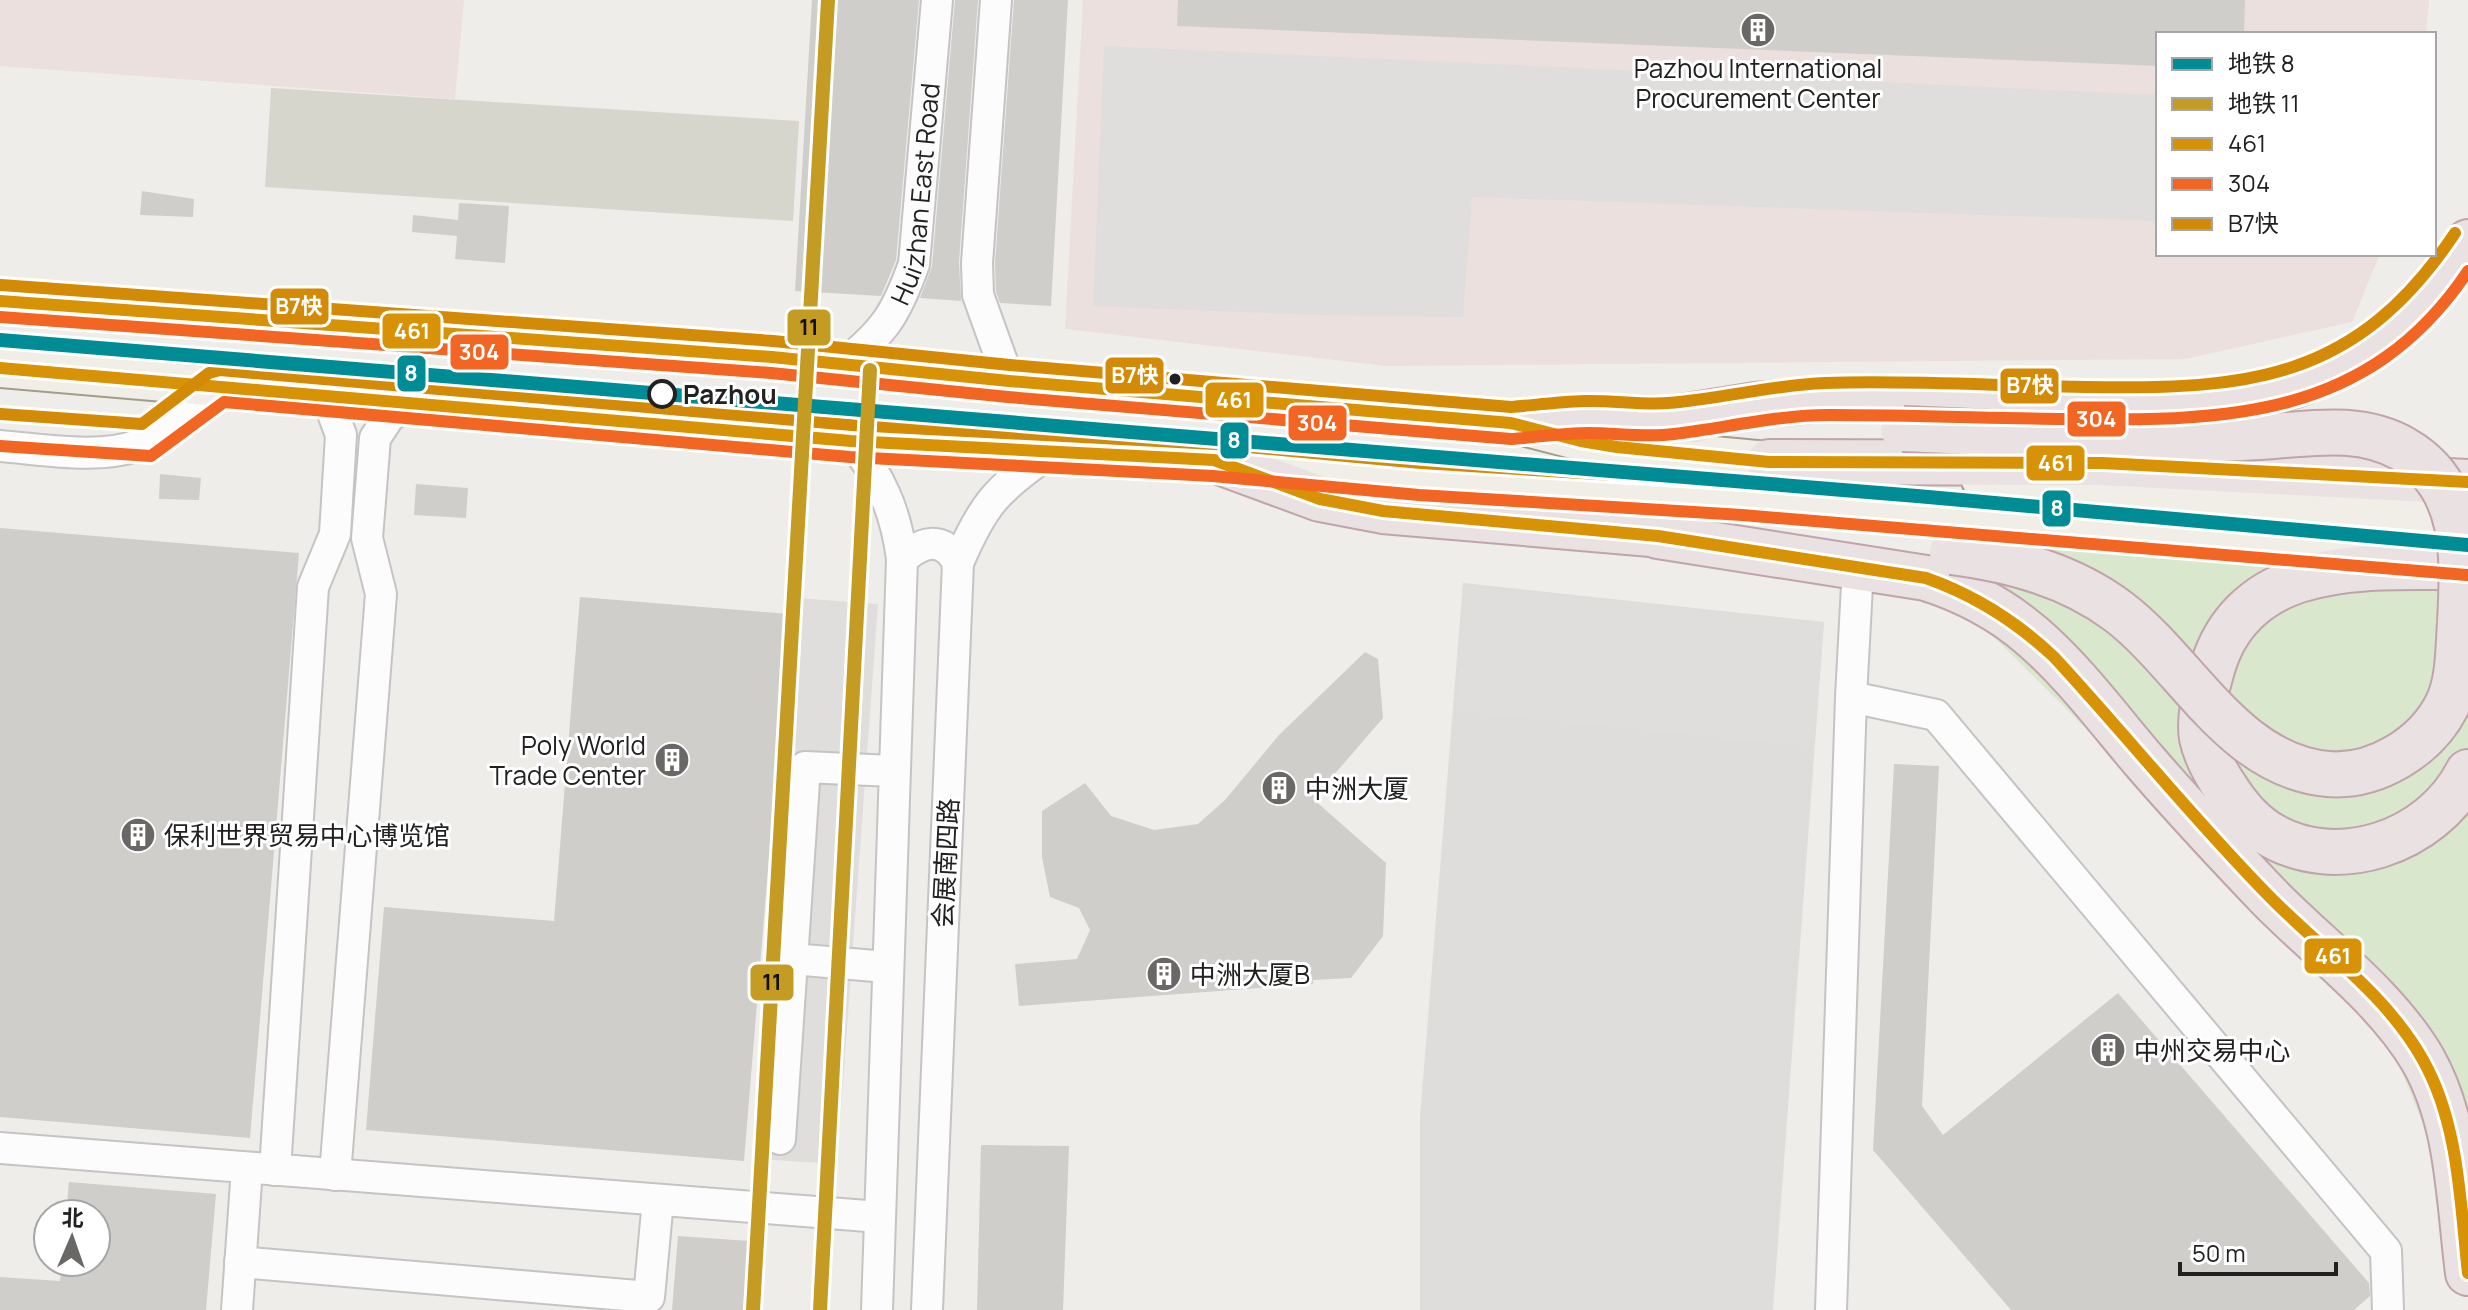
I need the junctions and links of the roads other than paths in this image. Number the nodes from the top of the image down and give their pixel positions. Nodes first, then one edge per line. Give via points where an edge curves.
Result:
1 (937, 0) edge
2 (996, 0) edge
3 (2468, 242) edge
4 (0, 301) edge
5 (844, 364) junction
6 (0, 368) edge
7 (1009, 381) junction
8 (219, 386) junction
9 (320, 395) junction
10 (407, 404) junction
11 (1669, 419) junction
12 (1511, 423) junction
13 (0, 430) edge
14 (147, 440) junction
15 (851, 441) junction
16 (0, 446) edge
17 (1049, 453) junction
18 (1214, 460) junction
19 (1769, 462) junction
20 (2468, 482) edge
21 (2468, 521) edge
22 (1658, 536) junction
23 (902, 559) junction
24 (2468, 559) edge
25 (958, 563) junction
26 (1858, 567) junction
27 (2468, 567) edge
28 (1851, 697) junction
29 (893, 771) junction
30 (2468, 772) edge
31 (792, 959) junction
32 (887, 967) junction
33 (780, 1139) dead end
34 (0, 1148) edge
35 (261, 1169) junction
36 (335, 1175) junction
37 (658, 1200) junction
38 (880, 1217) junction
39 (240, 1262) junction
40 (2468, 1273) edge
41 (237, 1310) edge
42 (877, 1310) edge
43 (927, 1310) edge
44 (1831, 1310) edge
45 (2388, 1310) edge

1 - 5 street, Huizhan East Road via 914,264 900,302 874,339
2 - 7 street via 978,295
3 - 11 highway via 2428,297 2379,343 2324,373 2259,395 2146,404 1825,399
4 - 5 main road
5 - 7 main road
6 - 8 main road
7 - 12 main road
8 - 9 main road
8 - 14 street
9 - 10 main road
9 - 35 street via 341,435 335,534 313,587
10 - 15 main road
10 - 36 street via 389,417 375,438 367,538 381,594
11 - 12 highway via 1584,417
11 - 22 highway, bridge via 2168,438 2365,434 2422,462 2450,500 2463,566 2458,662 2449,701 2413,746 2353,774 2328,774 2282,763 2236,730 2156,645 2102,600 2054,575 1952,552
12 - 19 main road via 1617,447
13 - 14 street
14 - 16 street via 110,451
15 - 17 main road
15 - 23 street, 会展南四路 via 878,476 891,505
17 - 18 main road
17 - 25 street, 会展南四路 via 983,509
18 - 22 highway via 1345,504
18 - 24 main road
19 - 20 highway via 2102,463
19 - 21 main road
22 - 26 highway
23 - 25 street via 916,547 934,544 952,551
23 - 29 street, 会展南四路
25 - 43 street, 会展南四路
26 - 28 street
26 - 40 highway via 1943,584 2031,635 2271,898 2407,1036 2446,1118
27 - 30 highway via 2362,569 2299,580 2261,597 2240,615 2215,661 2204,699 2202,735 2212,767 2235,803 2264,831 2325,852 2381,845 2419,828 2441,810
28 - 44 street
28 - 45 street via 1936,715 2386,1251
29 - 31 street via 805,767
29 - 32 street, 会展南四路
31 - 32 street
31 - 33 street
32 - 38 street, 会展南四路
34 - 35 street
35 - 36 street
35 - 39 street
36 - 37 street
37 - 38 street
37 - 39 street via 649,1297
38 - 42 street, 会展南四路
39 - 41 street

